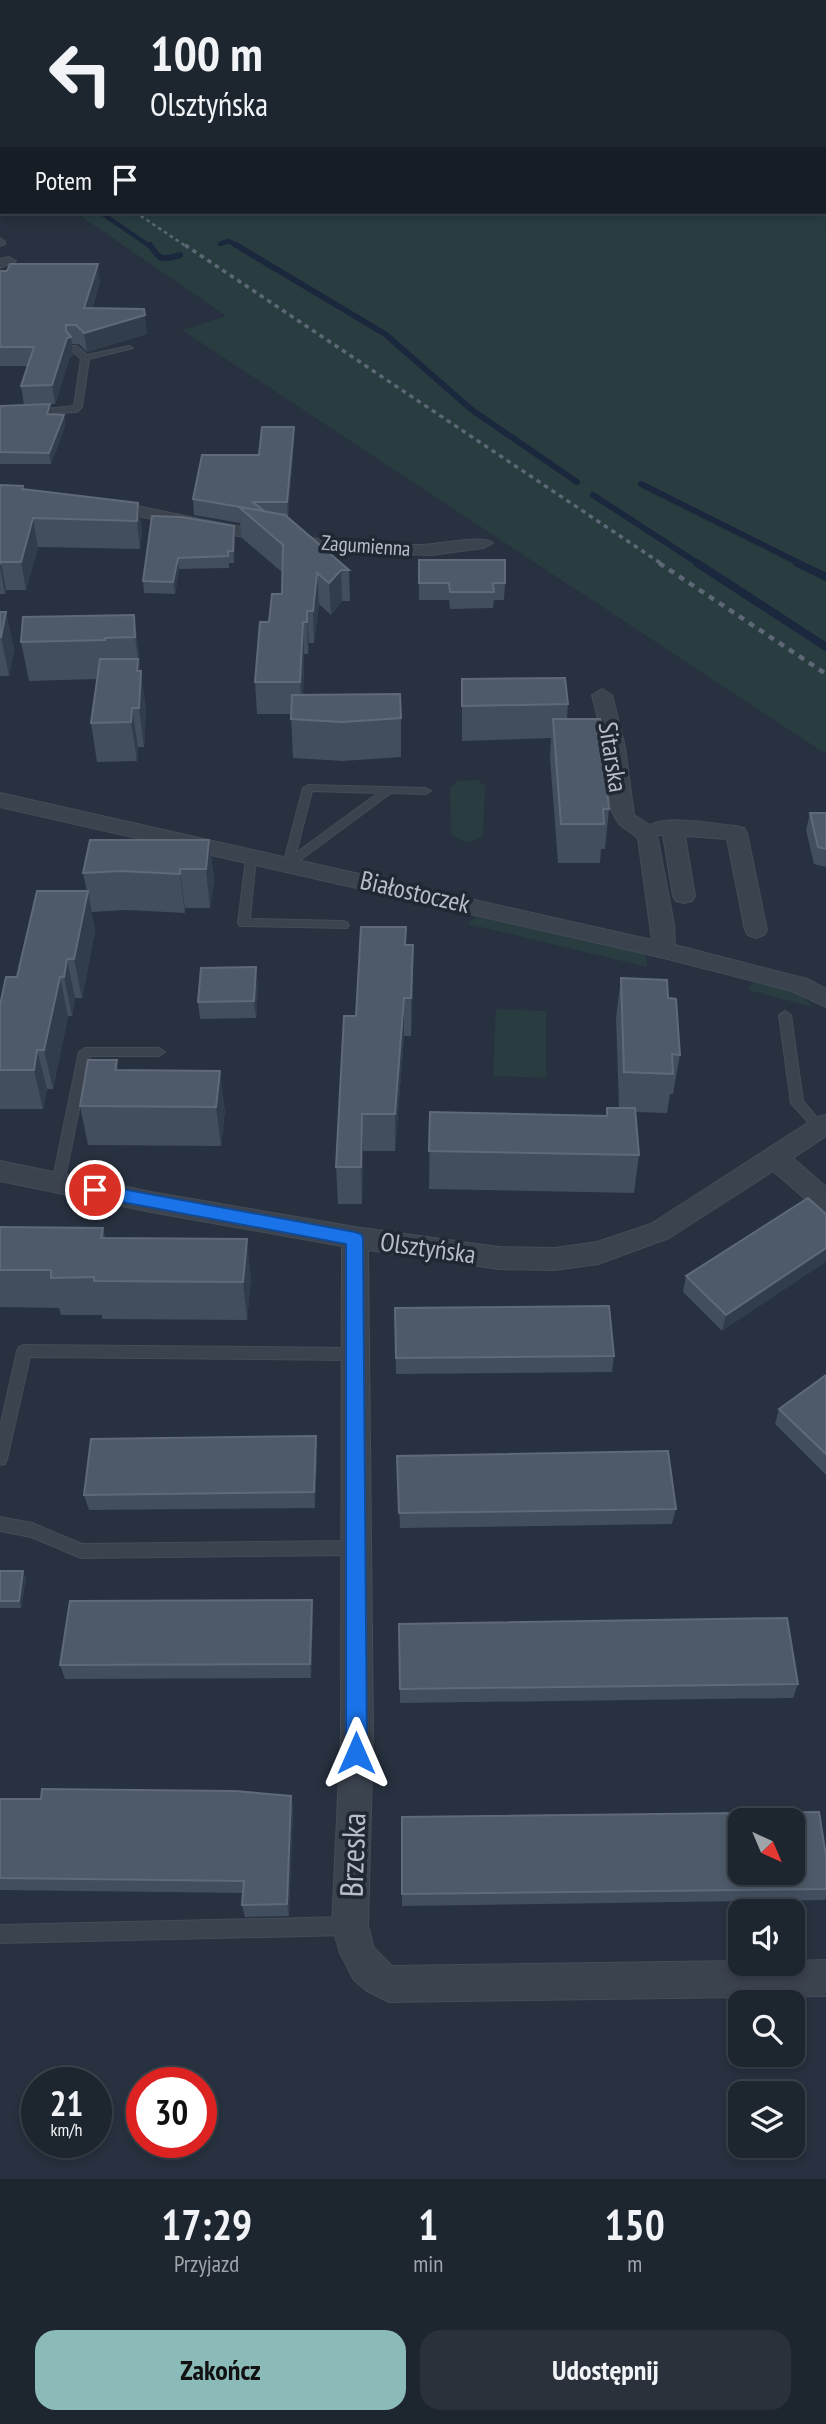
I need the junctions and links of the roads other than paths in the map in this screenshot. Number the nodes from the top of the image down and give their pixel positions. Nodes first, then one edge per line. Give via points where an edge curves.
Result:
1 (74, 348) dead end
2 (128, 348) dead end
3 (85, 358) junction
4 (27, 411) edge
5 (91, 502) edge
6 (484, 543) dead end
7 (602, 695) dead end
8 (389, 790) junction
9 (426, 791) dead end
10 (0, 800) edge
11 (633, 823) junction
12 (673, 828) junction
13 (251, 858) junction
14 (288, 865) junction
15 (684, 896) dead end
16 (343, 925) dead end
17 (756, 930) dead end
18 (664, 950) junction
19 (826, 999) edge
20 (785, 1016) dead end
21 (159, 1052) dead end
22 (823, 1126) edge
23 (776, 1158) junction
24 (0, 1171) edge
25 (58, 1183) junction
26 (826, 1202) edge
27 (355, 1238) junction
28 (355, 1354) junction
29 (0, 1459) edge
30 (0, 1524) edge
31 (356, 1548) junction
32 (350, 1926) junction
33 (0, 1934) edge
34 (826, 1978) edge

1 - 3 lane
2 - 3 lane
3 - 4 lane via 78,407 68,412
5 - 6 street, Zagumienna via 240,531 382,550
7 - 11 street, Sitarska via 615,747 621,810
8 - 9 lane
8 - 14 lane
8 - 14 lane via 308,789
10 - 13 street, Białostoczek
11 - 12 street
11 - 18 street, Sitarska via 648,836
12 - 15 street
12 - 17 street via 736,833
13 - 14 street, Białostoczek
13 - 16 lane via 244,923
14 - 18 street, Białostoczek
18 - 19 street, Białostoczek via 799,985
20 - 22 lane via 797,1102
21 - 25 lane via 85,1052
22 - 23 street, Olsztyńska
23 - 26 street
23 - 27 street, Olsztyńska via 675,1223 598,1254 513,1259
24 - 25 street, Olsztyńska
25 - 27 street, Olsztyńska
27 - 28 street, Brzeska
28 - 29 lane via 23,1351
28 - 31 street, Brzeska
30 - 31 lane via 32,1530 81,1551
31 - 32 street, Brzeska
32 - 33 lane
32 - 34 street, Brzeska via 355,1951 371,1975 389,1984

